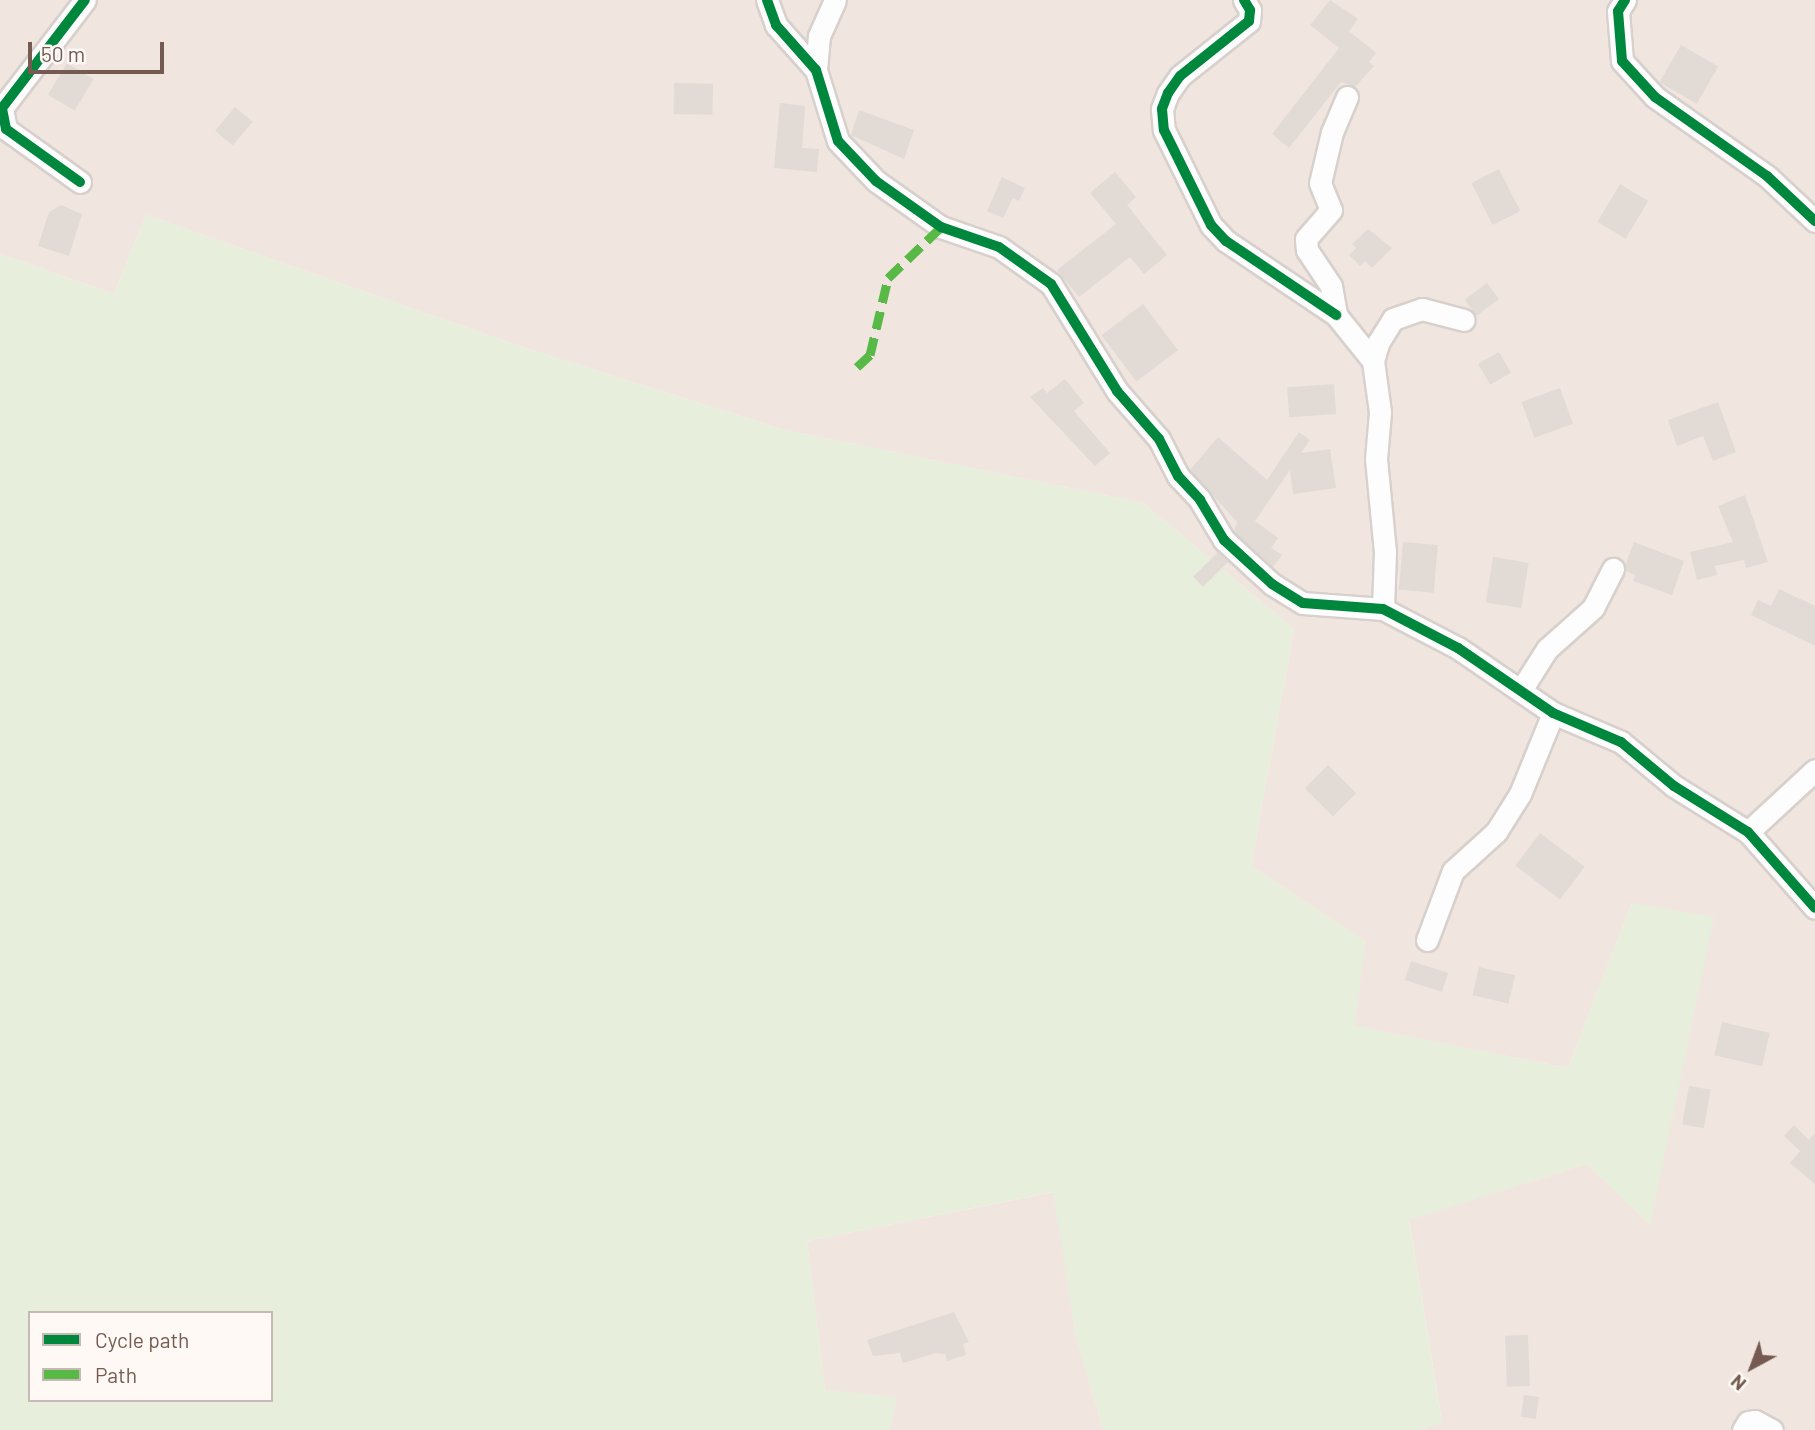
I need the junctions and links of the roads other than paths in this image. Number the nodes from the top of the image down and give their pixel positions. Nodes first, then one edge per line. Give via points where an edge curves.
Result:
1 (85, 0) edge
2 (767, 0) edge
3 (835, 0) edge
4 (1244, 0) edge
5 (1625, 0) edge
6 (816, 70) junction
7 (1347, 97) dead end
8 (80, 182) dead end
9 (1815, 221) edge
10 (1336, 315) junction
11 (1464, 320) dead end
12 (1373, 361) junction
13 (1613, 569) dead end
14 (1383, 609) junction
15 (1521, 690) junction
16 (1553, 713) junction
17 (1815, 770) edge
18 (1748, 832) junction
19 (1815, 908) edge
20 (1427, 940) dead end
21 (1743, 1430) edge
22 (1772, 1430) edge

1 - 8 street via 2,108 5,129
2 - 6 street via 776,25
3 - 6 street via 818,36
4 - 10 street via 1250,10 1249,21 1180,76 1168,93 1162,109 1164,130 1219,233
5 - 9 street via 1618,10 1622,61 1655,97 1767,176
6 - 14 street via 838,141 876,181 941,227 999,247 1051,284 1116,391 1159,439 1178,476 1200,500 1224,540 1272,584 1303,603
7 - 10 street via 1332,132 1320,183 1331,211 1306,239 1307,250 1331,286
10 - 12 street
11 - 12 street via 1422,309 1393,319 1378,342
12 - 14 street via 1380,412 1376,459 1384,552
13 - 15 street via 1593,608 1547,649
14 - 15 street via 1458,648
15 - 16 street
16 - 18 street via 1621,742 1674,786
16 - 20 street via 1520,794 1496,832 1453,871
17 - 18 street
18 - 19 street
21 - 22 street via 1748,1422 1755,1422

